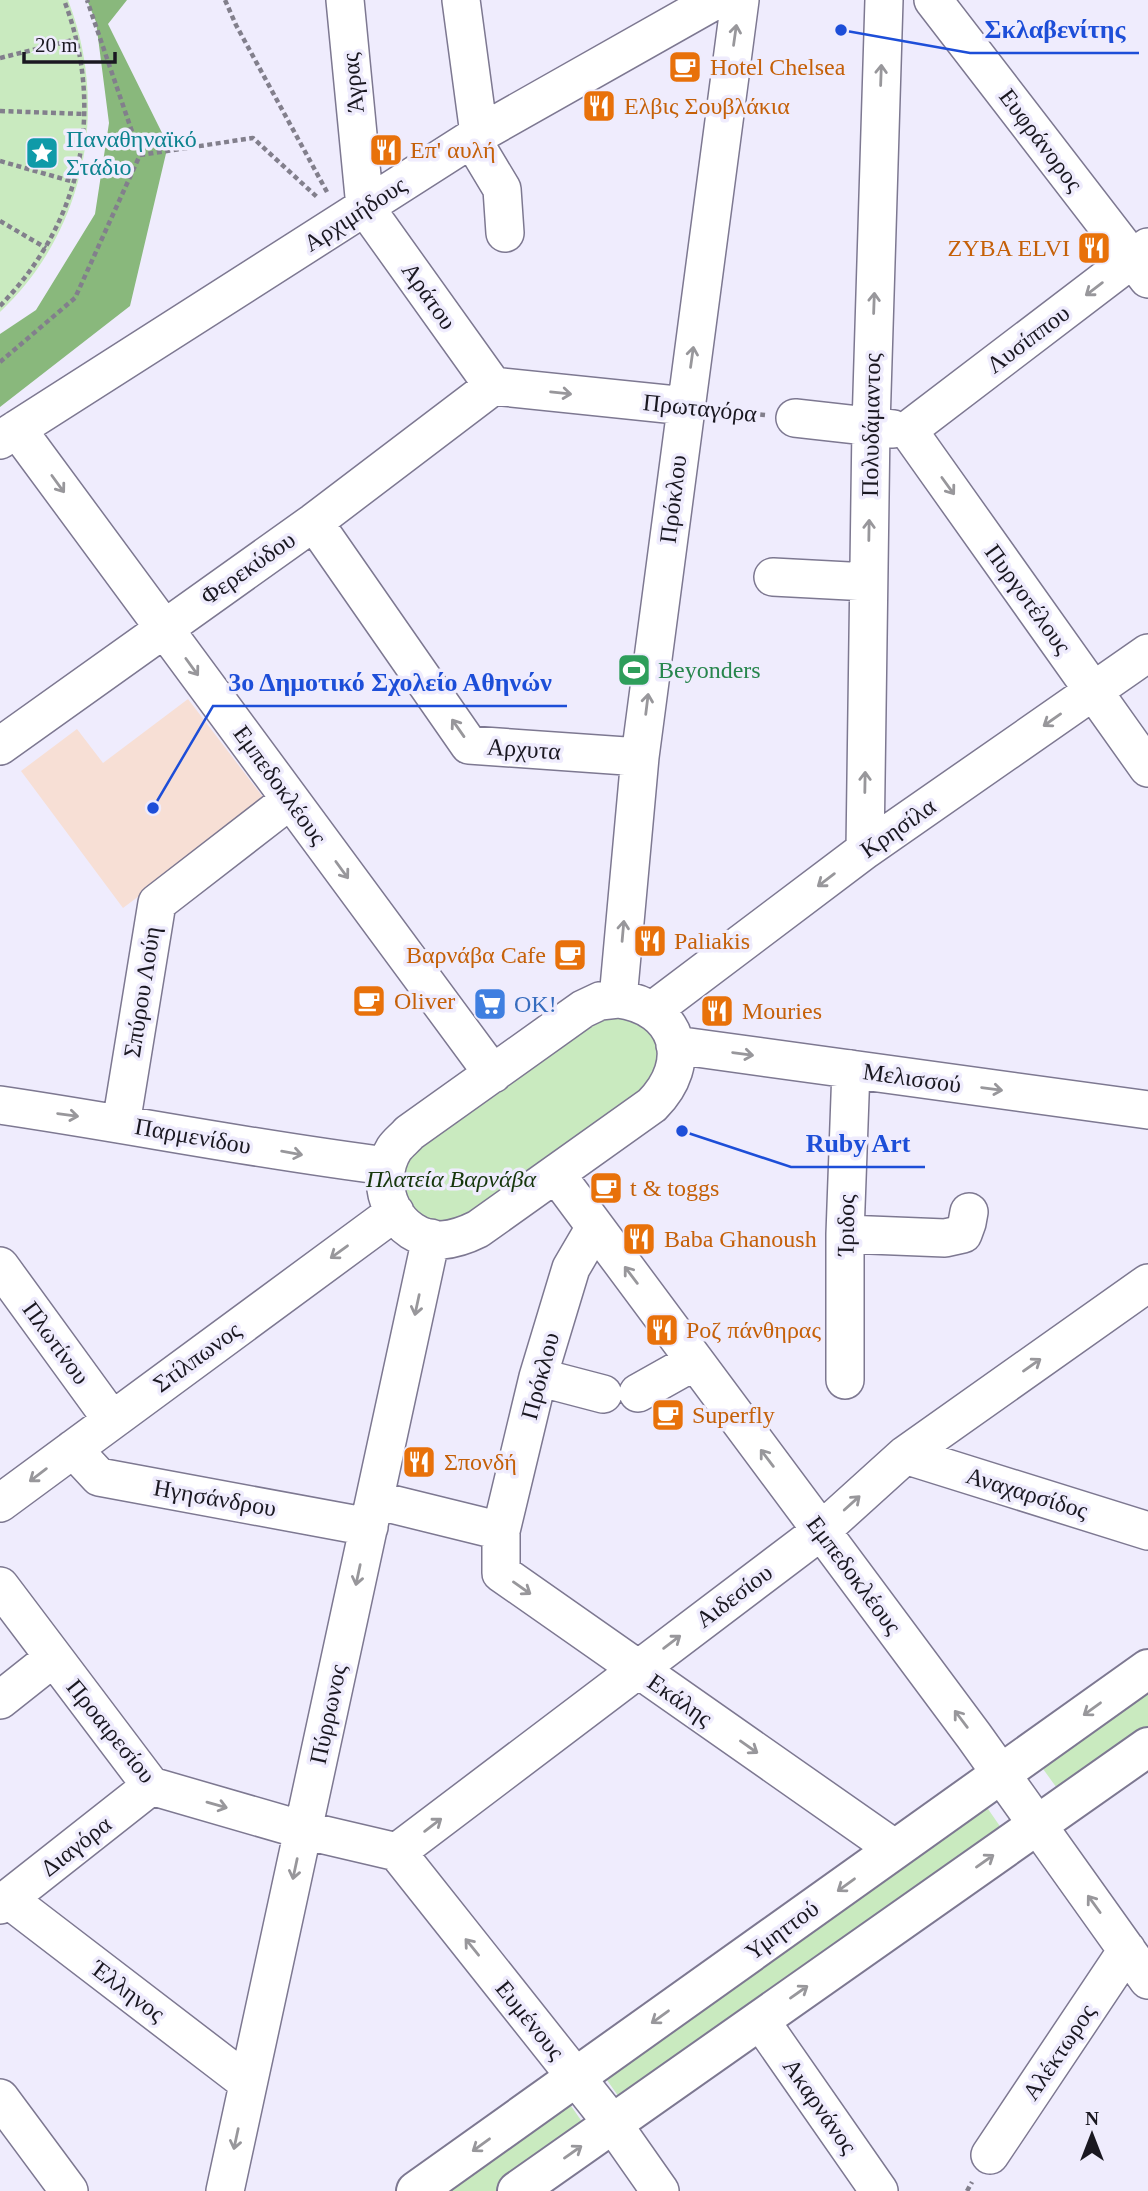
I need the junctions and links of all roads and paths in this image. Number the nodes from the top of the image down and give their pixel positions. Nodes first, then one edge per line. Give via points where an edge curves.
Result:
1 (64, 0) edge
2 (87, 0) edge
3 (225, 0) edge
4 (345, 0) edge
5 (461, 0) edge
6 (716, 0) edge
7 (740, 0) edge
8 (884, 0) edge
9 (932, 0) edge
10 (77, 39) junction
11 (0, 58) edge
12 (0, 111) edge
13 (85, 114) junction
14 (475, 137) junction
15 (139, 155) junction
16 (0, 161) edge
17 (74, 182) junction
18 (354, 214) junction
19 (0, 221) edge
20 (505, 233) dead end
21 (46, 248) junction
22 (1143, 262) edge
23 (1, 302) edge
24 (0, 362) edge
25 (493, 386) junction
26 (686, 406) junction
27 (795, 418) joint
28 (871, 426) junction
29 (908, 430) junction
30 (8, 434) edge
31 (314, 522) junction
32 (773, 577) dead end
33 (868, 582) junction
34 (164, 627) junction
35 (1148, 653) edge
36 (1094, 690) junction
37 (0, 746) edge
38 (640, 757) junction
39 (1148, 768) edge
40 (290, 800) junction
41 (864, 850) junction
42 (618, 999) junction
43 (653, 1010) junction
44 (675, 1045) junction
45 (851, 1069) junction
46 (493, 1074) junction
47 (0, 1105) edge
48 (1148, 1110) edge
49 (121, 1124) junction
50 (387, 1167) junction
51 (556, 1174) junction
52 (395, 1212) junction
53 (969, 1212) dead end
54 (595, 1227) junction
55 (845, 1234) junction
56 (431, 1238) junction
57 (0, 1266) edge
58 (1148, 1283) edge
59 (695, 1361) junction
60 (538, 1377) junction
61 (845, 1380) dead end
62 (112, 1420) junction
63 (73, 1449) junction
64 (905, 1455) junction
65 (0, 1503) edge
66 (372, 1513) junction
67 (501, 1531) junction
68 (821, 1531) junction
69 (1148, 1531) edge
70 (0, 1586) edge
71 (53, 1658) junction
72 (637, 1669) junction
73 (1148, 1669) edge
74 (0, 1700) edge
75 (1148, 1746) edge
76 (1001, 1774) junction
77 (151, 1786) junction
78 (1038, 1824) junction
79 (303, 1830) junction
80 (895, 1849) junction
81 (397, 1852) junction
82 (4, 1902) edge
83 (1127, 1950) junction
84 (1148, 1980) edge
85 (760, 2020) junction
86 (576, 2077) junction
87 (248, 2083) junction
88 (0, 2098) edge
89 (613, 2124) junction
90 (990, 2155) dead end
91 (69, 2191) edge
92 (225, 2191) edge
93 (416, 2191) edge
94 (517, 2191) edge
95 (660, 2191) edge
96 (879, 2191) edge

1 - 10 path
2 - 15 path
3 - 18 path
4 - 18 street, Άγρας
5 - 14 street
6 - 14 street, Αρχιμήδους
26 -> 7 street, Πρόκλου
28 -> 8 street, Πολυδάμαντος
9 - 22 street, Ευφράνορος
10 - 11 path
10 - 13 path
12 - 13 path
13 - 17 path
14 - 18 street, Αρχιμήδους
14 - 20 street via 502,189
15 - 18 path via 253,138
15 - 24 path via 75,298
16 - 17 path
17 - 21 path
18 - 25 street, Αράτου
18 - 30 street, Αρχιμήδους
19 - 21 path
21 - 23 path
22 -> 29 street, Λυσίππου
25 -> 26 street, Πρωταγόρα
25 - 31 street, Φερεκύδου
26 - 27 path, Πρωταγόρα
38 -> 26 street, Πρόκλου
27 - 28 street
28 - 29 street
33 -> 28 street, Πολυδάμαντος
29 -> 36 street, Πυργοτέλους
30 -> 34 street, Εμπεδοκλέους
31 - 34 street, Φερεκύδου
38 -> 31 street, Αρχυτα via 469,745
32 - 33 street
41 -> 33 street, Πολυδάμαντος
34 - 37 street, Φερεκύδου
34 -> 40 street, Εμπεδοκλέους
35 - 36 street, Κρησίλα
36 - 39 street, Πυργοτέλους
36 -> 41 street, Κρησίλα
42 -> 38 street, Πρόκλου
40 -> 46 street, Εμπεδοκλέους
40 - 49 street, Σπύρου Λούη via 157,902
41 -> 43 street, Κρησίλα
42 - 43 street
42 - 46 street via 583,1009
43 - 44 street via 666,1023
44 -> 45 street, Μελισσού
44 - 51 street via 674,1076 666,1092
45 -> 48 street, Μελισσού
45 - 55 street, Ίριδος
46 - 50 street via 409,1133 395,1148
47 -> 49 street, Παρμενίδου
49 -> 50 street, Παρμενίδου
50 - 52 street via 385,1187
51 - 54 street, Εμπεδοκλέους
51 - 56 street via 478,1229 460,1238
52 - 56 street via 402,1224
52 -> 62 street, Στίλπωνος
53 - 55 street via 963,1234 945,1238
59 -> 54 street, Εμπεδοκλέους
54 - 60 street, Πρόκλου via 571,1268
55 - 61 street, Ίριδος
56 -> 66 street, Πύρρωνος
57 - 62 street, Πλωτίνου
64 -> 58 street, Αιδεσίου
59 - 60 street via 620,1393
68 -> 59 street, Εμπεδοκλέους
60 - 67 street, Πρόκλου
62 - 63 street, Στίλπωνος
63 -> 65 street, Στίλπωνος
63 - 66 street, Ηγησάνδρου via 99,1477
68 -> 64 street, Αιδεσίου
64 - 69 street, Αναχαρσίδος
66 - 67 street, Ηγησάνδρου
66 -> 79 street, Πύρρωνος
67 -> 72 street, Εκάλης via 501,1573
72 -> 68 street, Αιδεσίου
76 -> 68 street, Εμπεδοκλέους
70 - 71 street, Προαιρεσίου
71 - 74 street
71 - 77 street, Προαιρεσίου
72 -> 80 street, Εκάλης
81 -> 72 street, Αιδεσίου
73 -> 76 main road, Υμηττού
75 - 78 main road
76 - 78 street, Εμπεδοκλέους
76 - 80 main road, Υμηττού
77 -> 79 street, Προαιρεσίου
77 - 82 street, Διαγόρα
83 -> 78 street, Εμπεδοκλέους
85 -> 78 main road
79 - 81 street
79 -> 87 street, Πύρρωνος
80 -> 86 main road, Υμηττού
86 -> 81 street, Ευμένους
82 - 87 street, Έλληνος
83 - 84 street, Εμπεδοκλέους
83 - 90 street, Αλέκτωρος
85 - 89 main road
85 - 96 street, Ακαρνάνος
86 - 89 street, Ευμένους
86 -> 93 main road, Υμηττού
87 -> 92 street, Πύρρωνος
88 - 91 street
94 -> 89 main road
89 - 95 street, Ευμένους

